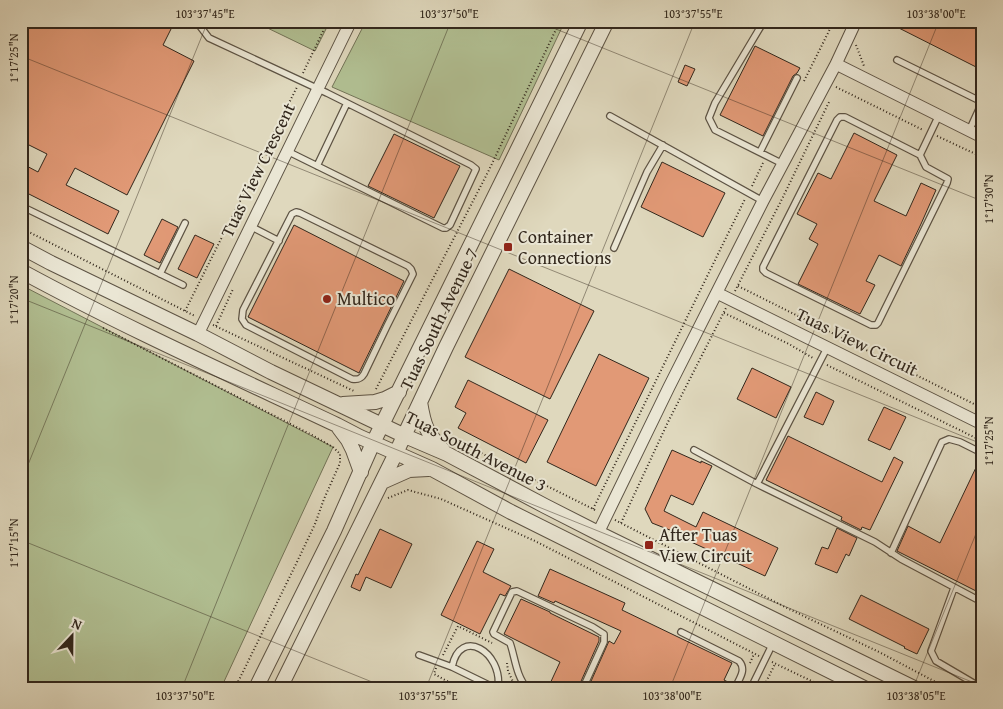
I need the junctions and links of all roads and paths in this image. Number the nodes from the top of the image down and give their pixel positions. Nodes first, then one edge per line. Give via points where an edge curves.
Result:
1 (196, 21) edge
2 (328, 21) edge
3 (350, 21) edge
4 (560, 21) edge
5 (581, 21) edge
6 (607, 21) edge
7 (764, 21) edge
8 (834, 21) edge
9 (856, 21) edge
10 (856, 45) dead end
11 (854, 50) dead end
12 (897, 60) dead end
13 (840, 66) junction
14 (797, 78) dead end
15 (300, 80) junction
16 (801, 88) dead end
17 (318, 89) junction
18 (832, 95) dead end
19 (347, 103) junction
20 (940, 115) junction
21 (610, 116) dead end
22 (970, 131) junction
23 (931, 134) junction
24 (982, 137) edge
25 (662, 145) junction
26 (287, 151) junction
27 (760, 152) junction
28 (920, 155) junction
29 (766, 156) junction
30 (982, 157) edge
31 (782, 164) junction
32 (317, 166) junction
33 (748, 193) junction
34 (763, 200) junction
35 (21, 206) edge
36 (185, 223) dead end
37 (250, 226) junction
38 (279, 241) junction
39 (21, 247) edge
40 (614, 248) dead end
41 (21, 271) edge
42 (160, 274) junction
43 (183, 286) dead end
44 (738, 286) junction
45 (717, 293) junction
46 (731, 299) junction
47 (186, 311) dead end
48 (724, 313) junction
49 (100, 326) dead end
50 (198, 334) junction
51 (828, 347) junction
52 (820, 362) junction
53 (374, 392) dead end
54 (399, 392) junction
55 (420, 402) junction
56 (340, 404) junction
57 (982, 408) edge
58 (337, 424) junction
59 (382, 424) junction
60 (982, 424) edge
61 (446, 435) dead end
62 (404, 436) junction
63 (982, 441) edge
64 (373, 443) junction
65 (694, 450) dead end
66 (396, 452) junction
67 (982, 453) edge
68 (447, 454) junction
69 (432, 469) junction
70 (360, 472) junction
71 (382, 482) junction
72 (757, 484) junction
73 (388, 498) dead end
74 (594, 509) junction
75 (606, 516) junction
76 (621, 523) junction
77 (598, 533) junction
78 (891, 553) junction
79 (954, 588) junction
80 (982, 602) edge
81 (681, 632) dead end
82 (773, 643) junction
83 (494, 644) dead end
84 (420, 655) dead end
85 (765, 659) junction
86 (439, 662) junction
87 (506, 662) dead end
88 (776, 664) junction
89 (452, 667) junction
90 (514, 685) dead end
91 (235, 688) edge
92 (256, 688) edge
93 (280, 688) edge
94 (460, 688) edge
95 (496, 688) edge
96 (527, 688) edge
97 (583, 688) edge
98 (735, 688) edge
99 (751, 688) edge
100 (763, 688) edge
101 (826, 688) edge
102 (864, 688) edge
103 (914, 688) edge
104 (948, 688) edge
105 (982, 688) edge

1 - 15 lane via 209,38
2 - 15 path
3 - 17 street, Tuas View Crescent
4 - 53 path
5 - 54 street, Tuas South Avenue 7
6 - 55 street, Tuas South Avenue 7
7 - 27 lane via 709,118 715,130
8 - 16 path
9 - 13 street
10 - 11 path
12 - 22 lane via 978,100 980,107
13 - 20 street
13 - 23 path via 836,87
13 - 31 street
14 - 27 lane
15 - 17 lane
15 - 47 path
17 - 19 lane
17 - 26 street, Tuas View Crescent
18 - 44 path
19 - 32 lane
19 - 32 lane via 475,167 476,172 450,225 443,228
20 - 22 street
20 - 23 lane
21 - 25 lane
22 - 24 street
23 - 28 lane
23 - 30 path
25 - 33 lane
25 - 40 lane
26 - 32 lane
26 - 37 street, Tuas View Crescent
27 - 29 lane
28 - 28 lane via 926,168 948,179 878,323 871,325 766,274 763,267 838,118 846,117
29 - 31 lane
29 - 33 path
31 - 34 street
33 - 34 lane
33 - 74 path
34 - 45 street
35 - 42 lane
36 - 42 lane
37 - 38 lane
37 - 50 street, Tuas View Crescent
38 - 38 lane via 243,310 242,319 246,325 352,379 361,378 413,274 411,268 296,212
39 - 50 street, Tuas South Avenue 3
41 - 58 street, Tuas South Avenue 3 via 183,353
42 - 43 lane
44 - 46 path
44 - 57 path
45 - 46 street, Tuas View Circuit
45 - 75 street
46 - 48 path
46 - 51 street, Tuas View Circuit
48 - 52 path
48 - 76 path
49 - 91 path via 333,446 340,454 340,463 315,524
50 - 56 street, Tuas South Avenue 3
51 - 52 lane
51 - 60 street, Tuas View Circuit
52 - 63 path
52 - 72 lane
54 - 56 street via 375,402
54 - 59 street, Tuas South Avenue 7
55 - 62 street, Tuas South Avenue 7
55 - 68 street via 423,420 431,437
56 - 59 street, Tuas South Avenue 3
58 - 64 street, Tuas South Avenue 3
58 - 70 street via 353,450
59 - 62 street, Tuas South Avenue 3
59 - 64 street, Tuas South Avenue 7
61 - 74 path
62 - 66 street, Tuas South Avenue 7
62 - 68 street, Tuas South Avenue 3
64 - 66 street, Tuas South Avenue 3
64 - 70 street, Tuas South Avenue 7
65 - 72 lane
66 - 69 street, Tuas South Avenue 3
66 - 71 street, Tuas South Avenue 7
67 - 78 lane via 960,442 949,439 942,442
68 - 77 street, Tuas South Avenue 3
69 - 71 street via 409,470
69 - 82 street, Tuas South Avenue 3
70 - 92 street, Tuas South Avenue 7
71 - 93 street, Tuas South Avenue 7
72 - 78 lane
73 - 85 path via 408,490 441,500 535,541
74 - 75 path
75 - 76 path
75 - 77 street
76 - 104 path
77 - 103 street, Tuas South Avenue 3
78 - 79 lane
79 - 80 lane
79 - 105 lane via 931,651 936,661
81 - 98 lane via 742,664 743,671
82 - 85 lane
82 - 102 street, Tuas South Avenue 3
83 - 86 path via 458,626
84 - 86 lane
85 - 88 path
85 - 99 lane
86 - 89 lane
86 - 94 path via 434,674
87 - 90 path
88 - 100 path
88 - 101 path
89 - 95 lane
89 - 95 lane via 462,649 478,647 494,663 498,673
96 - 97 lane via 510,643 493,633 512,592 517,590 604,634 604,642

